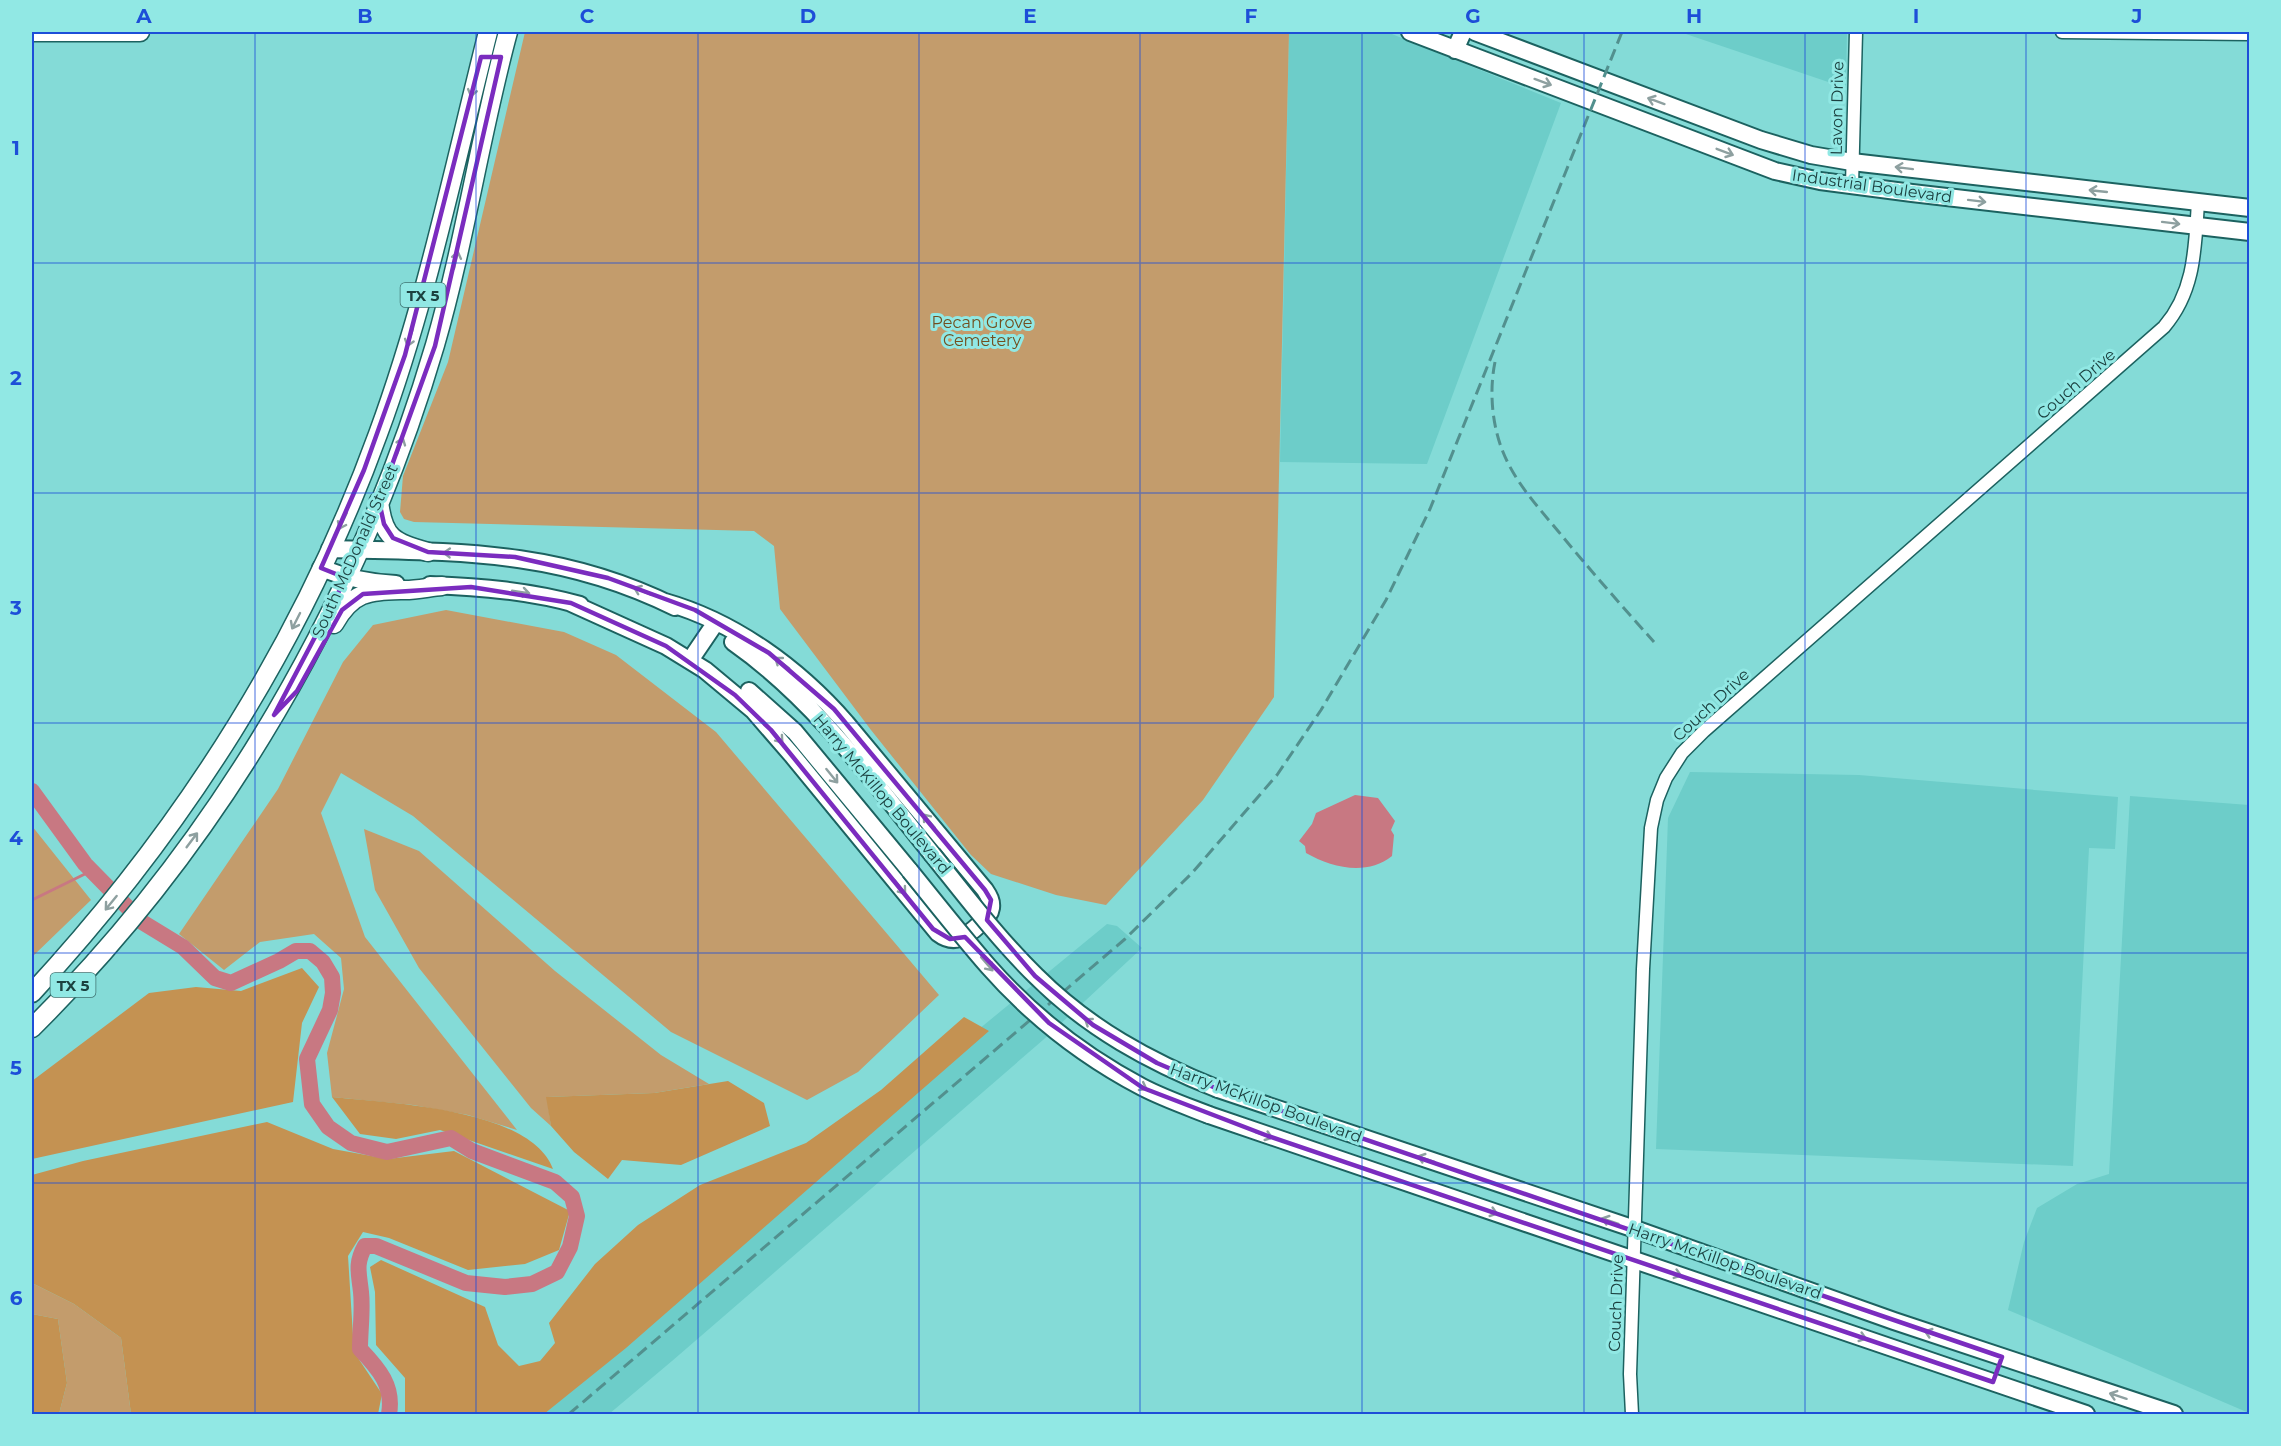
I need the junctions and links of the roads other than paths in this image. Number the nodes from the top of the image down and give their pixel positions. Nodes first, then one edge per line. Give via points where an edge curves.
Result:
1 (32, 32) edge
2 (62, 32) edge
3 (140, 32) edge
4 (488, 32) edge
5 (508, 32) edge
6 (1410, 32) edge
7 (1463, 32) edge
8 (1475, 32) edge
9 (1856, 32) edge
10 (2062, 32) edge
11 (2250, 34) edge
12 (1460, 52) junction
13 (481, 57) junction
14 (501, 57) junction
15 (1543, 57) junction
16 (465, 123) junction
17 (486, 128) junction
18 (1852, 162) junction
19 (1852, 185) junction
20 (2198, 202) junction
21 (2250, 208) edge
22 (2196, 226) junction
23 (2250, 232) edge
24 (379, 501) junction
25 (330, 549) junction
26 (358, 549) junction
27 (428, 552) junction
28 (321, 568) junction
29 (346, 578) junction
30 (442, 586) junction
31 (664, 602) junction
32 (571, 603) junction
33 (712, 628) junction
34 (695, 653) junction
35 (274, 715) junction
36 (32, 993) edge
37 (36, 1024) edge
38 (1635, 1229) junction
39 (1634, 1260) junction
40 (2002, 1357) junction
41 (1992, 1382) junction
42 (1632, 1414) edge
43 (2086, 1414) edge
44 (2174, 1414) edge

1 - 2 main road
2 - 3 main road
4 - 13 main road, South McDonald Street / TX 5
5 - 14 main road, South McDonald Street / TX 5
6 - 12 main road, Industrial Boulevard
7 - 12 main road
8 - 15 main road, Industrial Boulevard
9 - 18 street, Lavon Drive
10 - 11 street
12 - 15 main road via 1483,52 1527,66
12 -> 19 main road, Industrial Boulevard via 1775,171
13 - 14 main road
13 -> 16 main road, South McDonald Street / TX 5
14 - 17 main road, South McDonald Street / TX 5
18 -> 15 main road, Industrial Boulevard via 1761,140
16 - 17 main road
16 -> 25 main road, South McDonald Street / TX 5 via 405,355 378,435
24 -> 17 main road, South McDonald Street / TX 5 via 435,346
18 - 19 street, Lavon Drive
20 -> 18 main road, Industrial Boulevard
19 -> 22 main road, Industrial Boulevard
20 - 21 main road, Industrial Boulevard
20 - 22 street, Couch Drive
22 - 23 main road, Industrial Boulevard
22 - 38 street, Couch Drive via 2189,285 2180,306 2158,334 1704,731 1682,753 1666,778 1655,806 1650,840
24 - 26 main road, South McDonald Street / TX 5
24 - 27 main road via 384,524 393,538
25 - 26 main road, Harry McKillop Boulevard
25 - 28 main road, South McDonald Street / TX 5
26 - 27 main road, Harry McKillop Boulevard
26 - 29 main road, South McDonald Street / TX 5
31 -> 27 main road, Harry McKillop Boulevard via 608,578 549,563 495,555
28 - 29 main road, Harry McKillop Boulevard
28 -> 36 main road, South McDonald Street / TX 5 via 260,688 204,777 137,871
29 - 30 main road, Harry McKillop Boulevard
29 - 35 main road, South McDonald Street / TX 5
30 -> 32 main road, Harry McKillop Boulevard via 506,590
30 - 35 main road via 377,590 351,600 297,691
32 -> 31 main road via 666,646 705,670 753,710 938,933 950,939 965,937 985,920 991,906 985,890 834,709 787,666 738,633 695,610
31 - 33 main road, Harry McKillop Boulevard
32 - 34 main road, Harry McKillop Boulevard via 640,626
33 - 34 main road
38 -> 33 main road, Harry McKillop Boulevard, bridge via 1218,1089 1149,1059 1111,1037 1035,976 822,720 762,664
34 -> 39 main road, Harry McKillop Boulevard, bridge via 747,689 795,732 989,967 1017,995 1056,1029 1129,1080 1209,1115
37 -> 35 main road, South McDonald Street / TX 5 via 157,886 216,806
38 - 39 street, Couch Drive
40 -> 38 main road, Harry McKillop Boulevard
39 -> 41 main road, Harry McKillop Boulevard
39 - 42 street, Couch Drive
40 - 41 main road
44 -> 40 main road, Harry McKillop Boulevard
41 - 43 main road, Harry McKillop Boulevard

